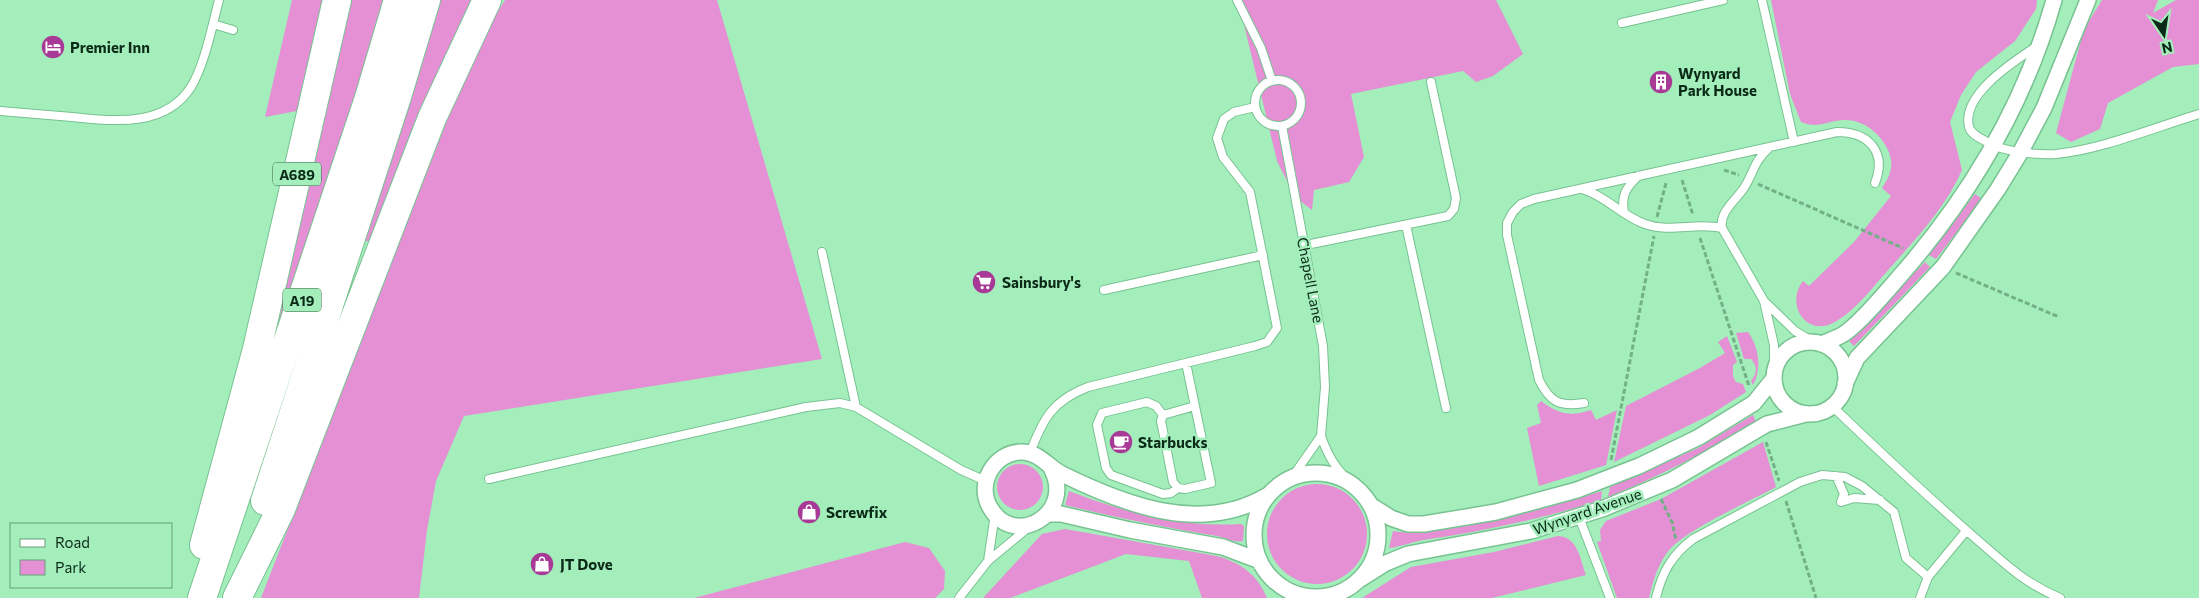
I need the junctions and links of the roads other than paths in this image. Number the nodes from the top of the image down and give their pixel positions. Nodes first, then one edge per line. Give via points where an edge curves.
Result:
1 (219, 0) edge
2 (337, 0) edge
3 (398, 0) edge
4 (426, 0) edge
5 (487, 0) edge
6 (1237, 0) edge
7 (1722, 0) edge
8 (1762, 0) edge
9 (2054, 0) edge
10 (2088, 0) edge
11 (1622, 23) dead end
12 (213, 24) junction
13 (233, 30) dead end
14 (2039, 44) junction
15 (1272, 82) junction
16 (1431, 82) dead end
17 (1255, 107) junction
18 (0, 111) edge
19 (2199, 114) edge
20 (1282, 126) junction
21 (1794, 142) junction
22 (1993, 146) junction
23 (1771, 147) junction
24 (2020, 153) junction
25 (1638, 176) junction
26 (1875, 183) dead end
27 (1579, 188) junction
28 (1624, 212) junction
29 (1406, 225) junction
30 (1722, 228) junction
31 (1306, 245) junction
32 (822, 252) dead end
33 (1263, 256) junction
34 (1104, 290) dead end
35 (1764, 301) junction
36 (1818, 344) junction
37 (1186, 363) junction
38 (1774, 375) junction
39 (1845, 384) junction
40 (1584, 403) dead end
41 (1195, 406) junction
42 (1832, 406) junction
43 (856, 407) junction
44 (1446, 408) dead end
45 (1806, 414) junction
46 (1163, 415) junction
47 (1321, 436) junction
48 (1030, 454) junction
49 (1052, 470) junction
50 (1836, 476) junction
51 (489, 479) dead end
52 (986, 481) junction
53 (1285, 481) junction
54 (1351, 483) junction
55 (1178, 488) junction
56 (1268, 495) junction
57 (1880, 500) junction
58 (1372, 506) junction
59 (995, 514) junction
60 (1049, 514) junction
61 (1579, 517) junction
62 (1033, 524) junction
63 (1966, 531) junction
64 (988, 561) junction
65 (1260, 561) junction
66 (1928, 577) junction
67 (1272, 579) junction
68 (1359, 580) junction
69 (1323, 597) edge
70 (193, 598) edge
71 (202, 598) edge
72 (231, 598) edge
73 (237, 598) edge
74 (959, 598) edge
75 (1278, 598) edge
76 (1610, 598) edge
77 (1656, 598) edge
78 (1920, 598) edge
79 (2060, 598) edge

1 - 12 lane
2 - 70 highway, A689 via 257,349 209,521
3 - 71 highway, A19 via 366,107
4 - 72 highway, A19
5 - 73 highway via 432,118 281,509
6 - 15 lane via 1261,48
7 - 11 lane
8 - 21 lane
9 - 14 street
10 - 24 street via 2044,108
12 - 13 lane
12 - 18 lane via 190,88 158,114 122,121
14 - 22 street
14 - 22 lane via 1992,78 1970,112 1969,127 1974,135
15 - 17 lane via 1261,88
15 - 20 lane via 1285,82 1296,89 1300,101 1298,114
16 - 29 lane via 1456,198 1454,209 1448,216
17 - 20 lane via 1265,122
17 - 33 lane via 1234,112 1224,119 1217,138 1223,158 1250,192
19 - 24 lane via 2078,151
20 - 31 lane, Chapell Lane
21 - 23 lane
21 - 26 lane via 1837,132 1860,134 1875,151 1879,173
22 - 24 lane
22 - 36 street via 1954,209 1906,269 1843,334
23 - 25 lane
23 - 30 lane via 1756,162 1745,186 1723,216
24 - 39 street via 1943,267 1857,358
25 - 27 lane
25 - 28 lane via 1624,191
27 - 28 lane via 1609,201
27 - 40 lane via 1521,204 1507,223 1507,234 1539,380 1546,394 1561,404
28 - 30 lane via 1646,224 1663,228 1708,225
29 - 31 lane
29 - 44 lane
30 - 35 lane
31 - 47 lane, Chapell Lane via 1323,346 1325,387
32 - 43 lane
33 - 34 lane
33 - 37 lane via 1277,328 1267,342
35 - 36 lane via 1795,331
35 - 38 lane via 1774,345
36 - 38 street via 1797,345 1786,351 1778,360
36 - 39 street via 1835,353 1842,362
37 - 41 lane
37 - 48 lane via 1068,395 1052,408 1038,431
38 - 45 street via 1776,390 1785,404
38 - 58 street, Wynyard Avenue via 1754,403 1699,437 1639,466 1577,490 1496,512 1424,524 1400,521
39 - 42 street
41 - 46 lane
41 - 55 lane via 1211,483
42 - 45 street via 1822,412
42 - 63 lane
43 - 51 lane via 840,403 806,407
43 - 52 lane via 961,470
45 - 61 street, Wynyard Avenue via 1767,424 1732,447 1654,488
46 - 55 lane via 1160,421 1173,482
46 - 55 lane via 1156,406 1147,402 1102,413 1097,425 1106,468 1111,475 1163,494
47 - 53 lane via 1293,476
47 - 54 lane, Chapell Lane via 1336,469
48 - 49 street via 1043,459
48 - 52 street via 1015,453 1002,458
49 - 56 street via 1113,498 1175,513 1231,511 1249,506
49 - 60 street via 1058,494
50 - 57 lane via 1862,486
50 - 57 lane via 1844,494 1841,502 1854,498
50 - 77 lane via 1822,475 1800,482 1693,539 1669,563
52 - 59 street via 985,495
53 - 54 street, Wynyard Avenue via 1301,474 1318,472
53 - 56 street, Wynyard Avenue
54 - 58 street, Wynyard Avenue
56 - 65 street, Wynyard Avenue via 1254,527
57 - 66 lane via 1894,512 1906,558
58 - 68 street, Wynyard Avenue via 1378,525 1378,546 1371,564
59 - 62 street via 1012,525
59 - 64 lane
60 - 62 street
60 - 65 street via 1223,547
61 - 68 street, Wynyard Avenue via 1522,533 1408,554
61 - 76 lane
62 - 64 lane
63 - 66 lane
63 - 79 lane via 2020,577
64 - 74 lane
65 - 67 street, Wynyard Avenue
66 - 78 lane
67 - 69 street, Wynyard Avenue via 1296,594
67 - 75 street
68 - 69 street, Wynyard Avenue via 1343,591

